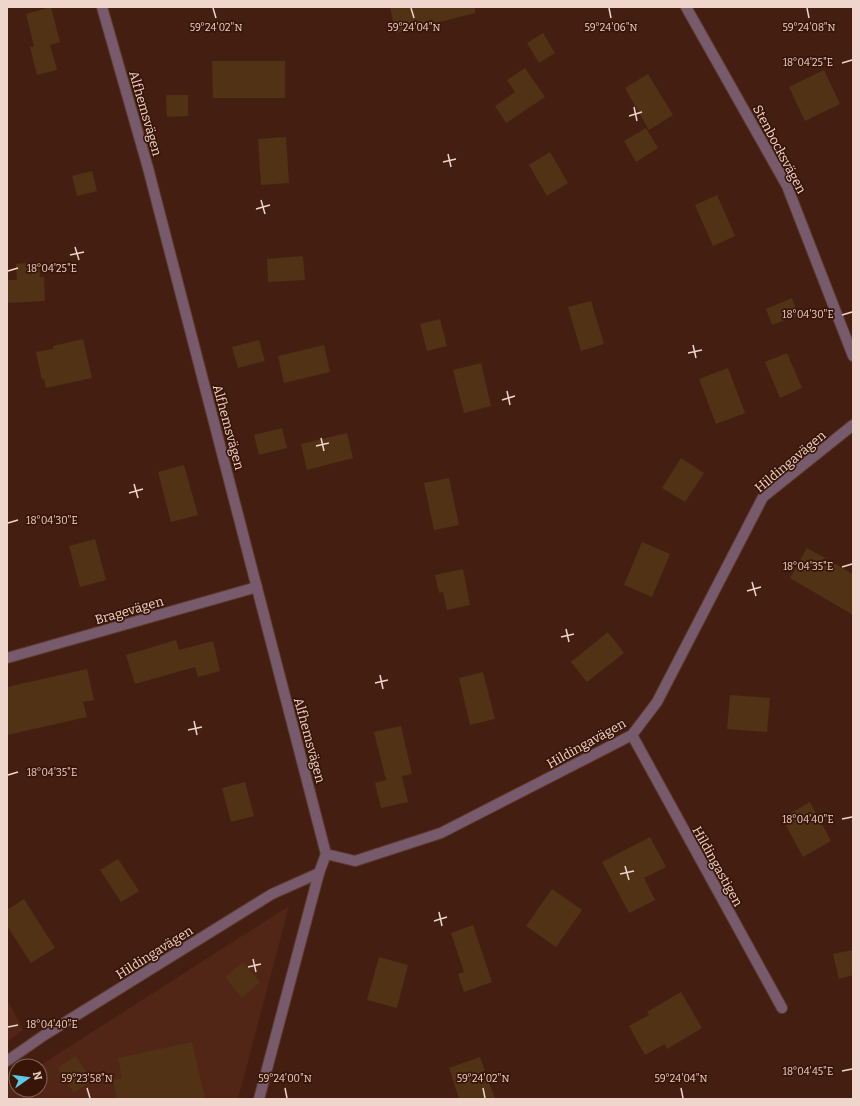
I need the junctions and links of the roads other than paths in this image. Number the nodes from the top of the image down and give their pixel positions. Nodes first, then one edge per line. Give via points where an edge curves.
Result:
1 (102, 7) edge
2 (686, 7) edge
3 (853, 356) edge
4 (853, 425) edge
5 (257, 587) junction
6 (7, 658) edge
7 (632, 735) junction
8 (326, 854) junction
9 (319, 873) junction
10 (782, 1008) dead end
11 (7, 1061) edge
12 (260, 1099) edge

1 - 5 street, Alfhemsvägen via 148,168
2 - 3 street, Stenbocksvägen via 787,186
4 - 7 street, Hildingavägen via 763,496 657,702
5 - 6 street, Bragevägen
5 - 8 street, Alfhemsvägen
7 - 8 street, Hildingavägen via 441,833 355,861
7 - 10 street, Hildingastigen
8 - 9 street
9 - 11 street, Hildingavägen via 272,894
9 - 12 street

